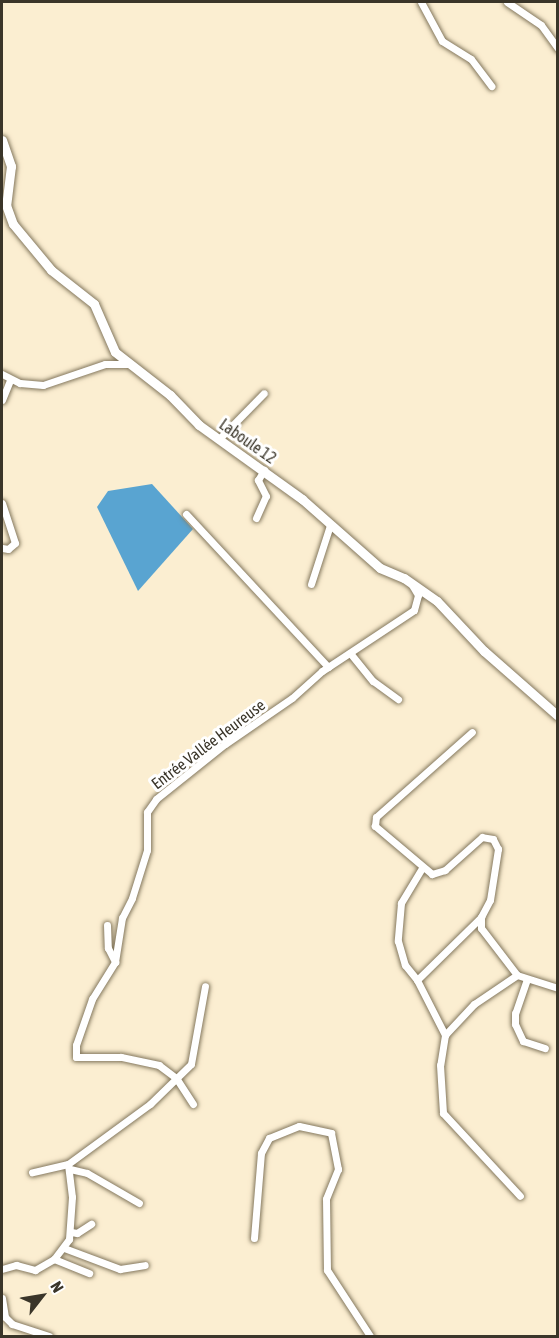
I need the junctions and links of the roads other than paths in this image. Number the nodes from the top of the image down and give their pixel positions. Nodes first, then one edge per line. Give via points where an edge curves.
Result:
1 (421, 2) edge
2 (507, 2) edge
3 (558, 48) edge
4 (491, 86) dead end
5 (2, 140) edge
6 (115, 352) junction
7 (109, 364) junction
8 (128, 364) junction
9 (2, 374) edge
10 (10, 380) junction
11 (264, 393) dead end
12 (2, 400) edge
13 (219, 440) junction
14 (264, 470) junction
15 (2, 503) edge
16 (186, 514) dead end
17 (256, 518) dead end
18 (330, 525) junction
19 (2, 548) edge
20 (411, 583) junction
21 (310, 584) dead end
22 (350, 653) junction
23 (328, 667) junction
24 (398, 699) dead end
25 (558, 716) edge
26 (472, 732) dead end
27 (422, 868) junction
28 (481, 917) junction
29 (107, 925) dead end
30 (115, 962) junction
31 (517, 975) junction
32 (527, 979) junction
33 (417, 980) junction
34 (205, 986) dead end
35 (558, 988) edge
36 (446, 1035) junction
37 (545, 1048) dead end
38 (176, 1078) junction
39 (193, 1104) dead end
40 (69, 1167) junction
41 (32, 1172) dead end
42 (520, 1196) dead end
43 (139, 1203) dead end
44 (91, 1224) dead end
45 (70, 1232) junction
46 (254, 1238) dead end
47 (64, 1248) junction
48 (54, 1259) junction
49 (145, 1265) dead end
50 (2, 1269) edge
51 (89, 1273) dead end
52 (2, 1298) edge
53 (49, 1336) edge
54 (370, 1336) edge

1 - 4 street via 442,41 471,59
2 - 3 street via 541,25
5 - 6 street, Laboule 12 via 10,157 6,205 13,224 51,270 94,304
6 - 7 street
6 - 8 street, Laboule 12
7 - 8 street
7 - 10 street via 44,385
8 - 13 street, Laboule 12
9 - 10 street
10 - 12 street
11 - 13 street
13 - 14 street, Laboule 12
14 - 17 street via 258,480 266,496
14 - 18 street, Laboule 12
15 - 19 street via 15,543 8,549
16 - 23 street
18 - 20 street, Laboule 12 via 380,568
18 - 21 street
20 - 22 street, Entrée Vallée Heureuse via 418,595 414,610
20 - 25 street, Laboule 12 via 437,601 484,651
22 - 23 street, Entrée Vallée Heureuse
22 - 24 street via 373,681
23 - 30 street, Entrée Vallée Heureuse via 151,804 147,812 147,850 122,918
26 - 27 street via 378,813 375,826
27 - 28 street via 432,873 445,870 482,837 493,839 498,849 490,900
27 - 33 street via 401,903 398,941 405,965
28 - 31 street via 481,928
28 - 33 street
29 - 30 street via 108,948
30 - 38 street, Entrée Vallée Heureuse via 92,999 76,1045 76,1057 149,1062 168,1069
31 - 32 street
31 - 36 street via 474,1004
32 - 35 street
32 - 37 street via 515,1024 523,1041
33 - 36 street
34 - 38 street via 193,1060
36 - 42 street via 440,1065 443,1113
38 - 39 street
38 - 40 street via 150,1104
40 - 41 street
40 - 43 street
40 - 45 street
44 - 45 street via 77,1233
45 - 47 street
46 - 54 street via 261,1153 269,1138 299,1126 331,1132 338,1169 326,1199 327,1270
47 - 48 street
47 - 49 street via 120,1269
48 - 50 street via 36,1270 16,1265
48 - 51 street
52 - 53 street via 5,1317 12,1324

